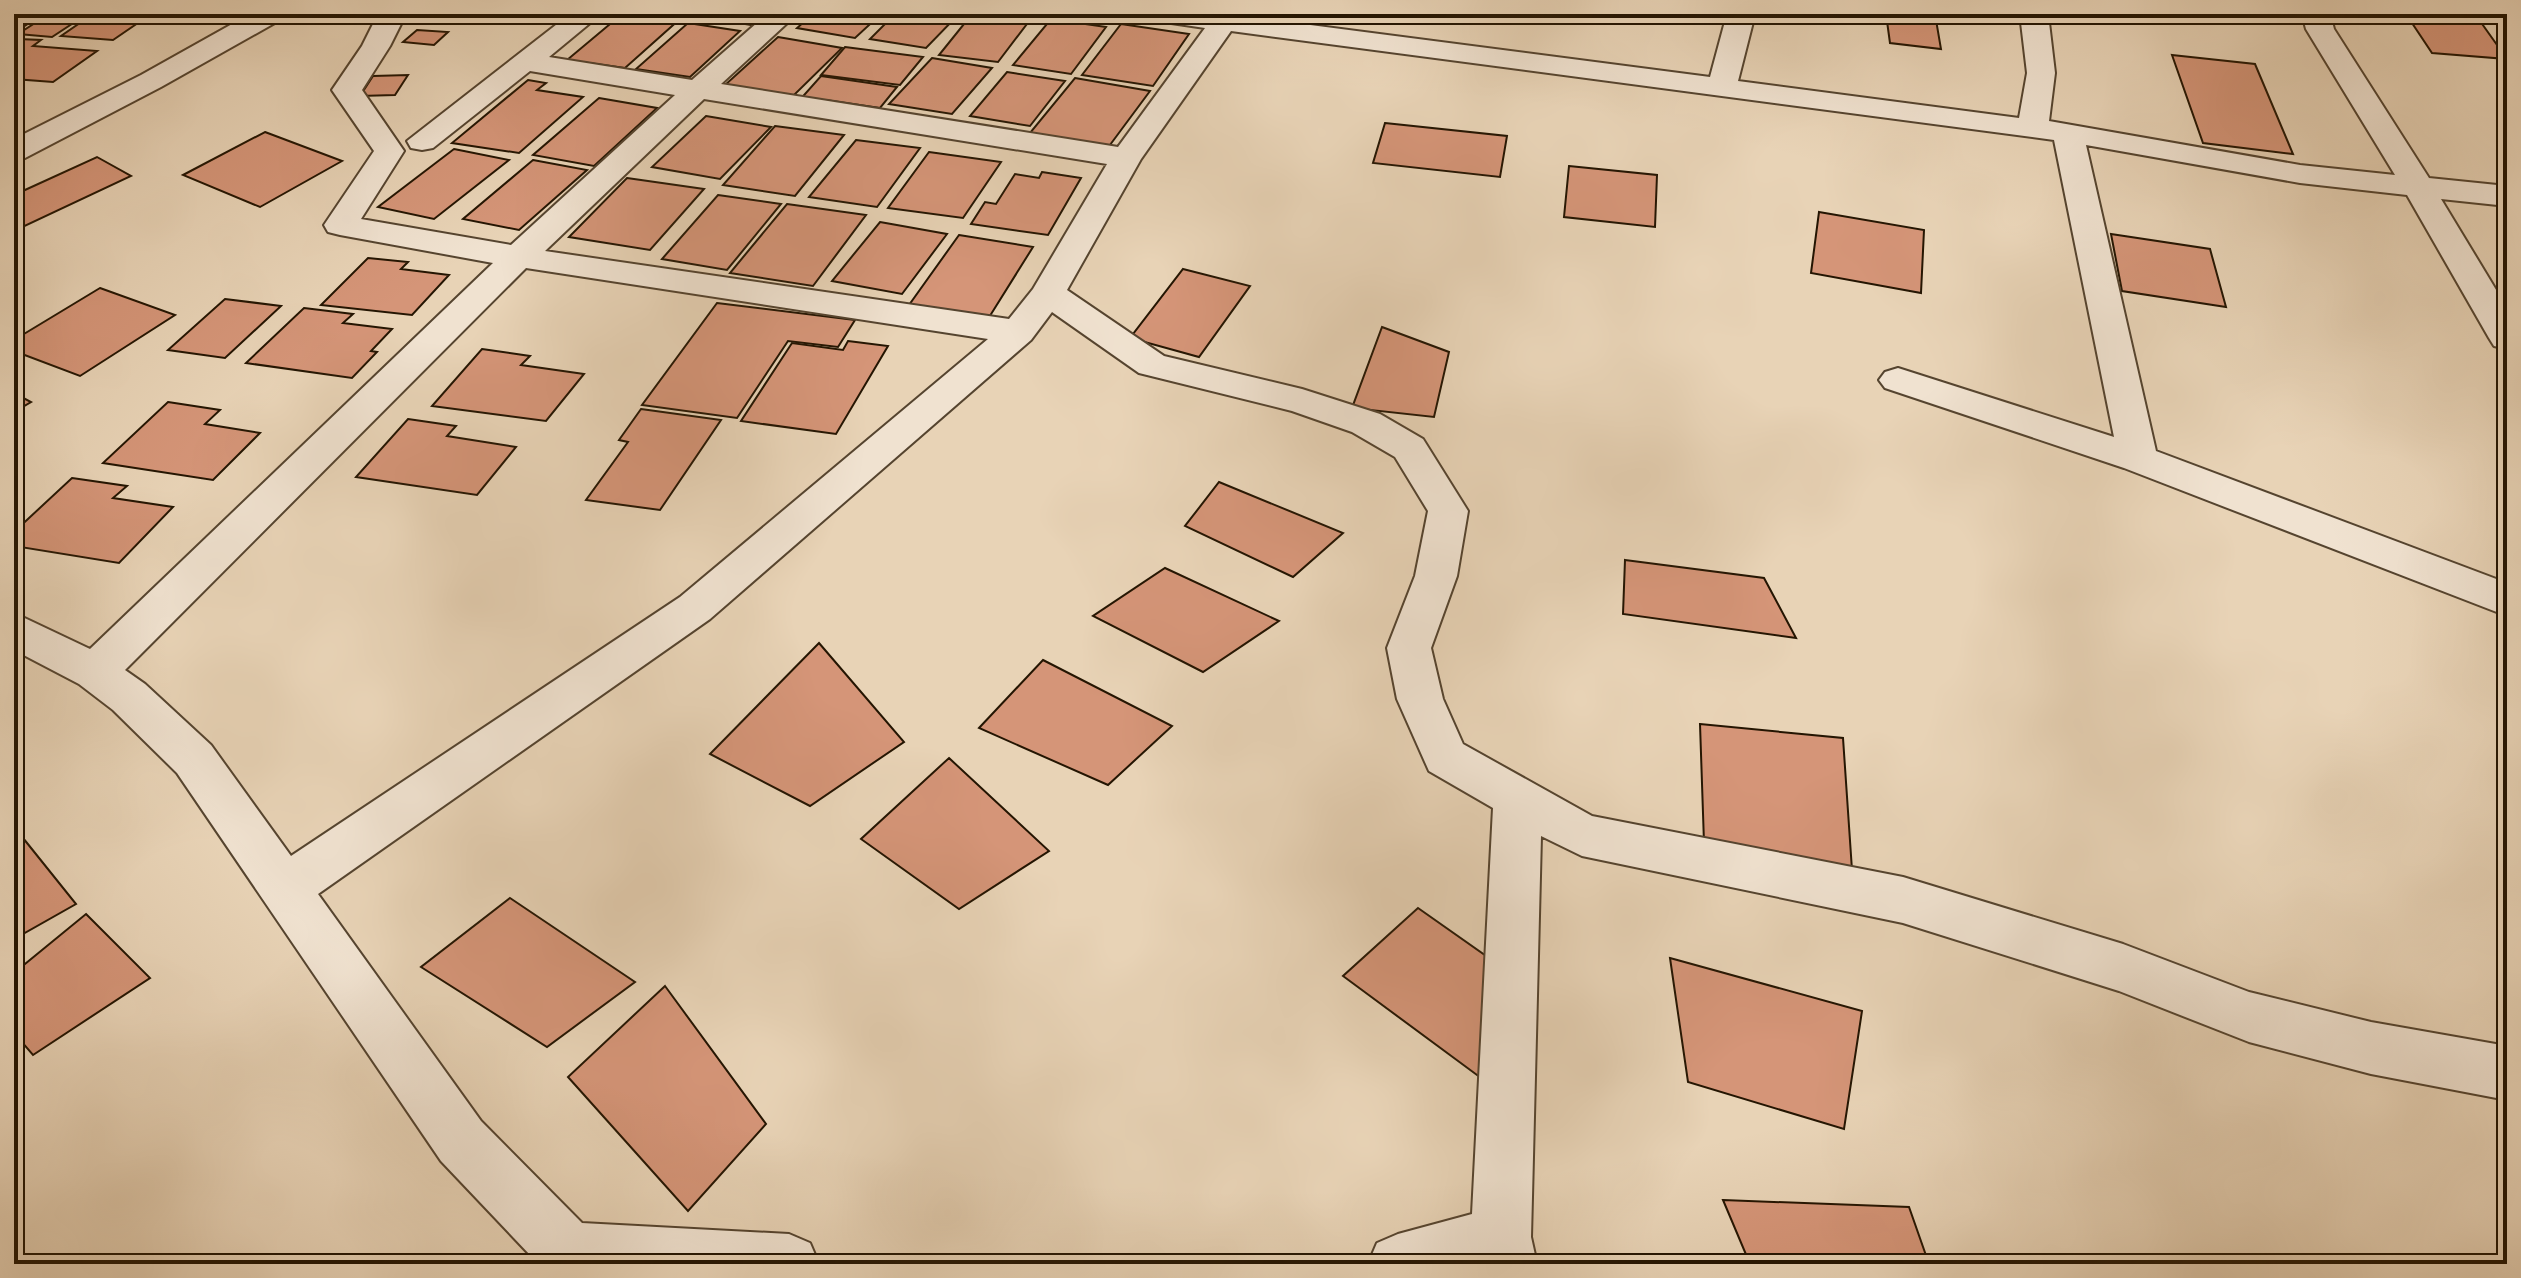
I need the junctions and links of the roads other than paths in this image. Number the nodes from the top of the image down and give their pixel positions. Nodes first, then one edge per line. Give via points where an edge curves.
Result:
1 (270, 14) edge
2 (392, 14) edge
3 (587, 14) edge
4 (783, 14) edge
5 (1161, 14) edge
6 (1741, 14) edge
7 (2034, 14) edge
8 (2316, 14) edge
9 (1226, 18) edge
10 (525, 62) junction
11 (1722, 88) junction
12 (697, 89) junction
13 (2033, 128) junction
14 (2068, 133) junction
15 (422, 141) dead end
16 (14, 151) edge
17 (1126, 158) junction
18 (2417, 185) junction
19 (2507, 196) edge
20 (519, 257) junction
21 (1048, 293) junction
22 (1018, 332) junction
23 (2507, 338) edge
24 (1898, 380) dead end
25 (2138, 459) junction
26 (2507, 600) edge
27 (14, 630) edge
28 (95, 672) junction
29 (1518, 797) junction
30 (285, 888) junction
31 (2507, 1073) edge
32 (1504, 1250) edge
33 (569, 1260) edge
34 (789, 1264) edge
35 (1398, 1264) edge

1 - 16 street
2 - 20 street via 347,90 389,151 340,225
3 - 10 street
4 - 12 street
5 - 9 street
6 - 11 street
7 - 13 street via 2041,73
8 - 18 street via 2320,29
9 - 11 street
9 - 17 street
10 - 12 street
10 - 15 street
11 - 13 street
12 - 17 street
12 - 20 street
13 - 14 street
14 - 18 street via 2300,174
14 - 25 street
17 - 21 street
18 - 19 street
18 - 23 street
20 - 22 street
20 - 28 street
21 - 22 street
21 - 29 street via 1152,365 1302,401 1366,423 1409,448 1448,511 1436,576 1409,648 1420,699 1446,757
22 - 30 street via 695,608
24 - 25 street
25 - 26 street
27 - 28 street
28 - 30 street via 194,759
29 - 31 street via 1582,835 1903,900 2123,968 2249,1017 2371,1048
29 - 32 street
30 - 33 street via 461,1141
32 - 35 street
33 - 34 street

